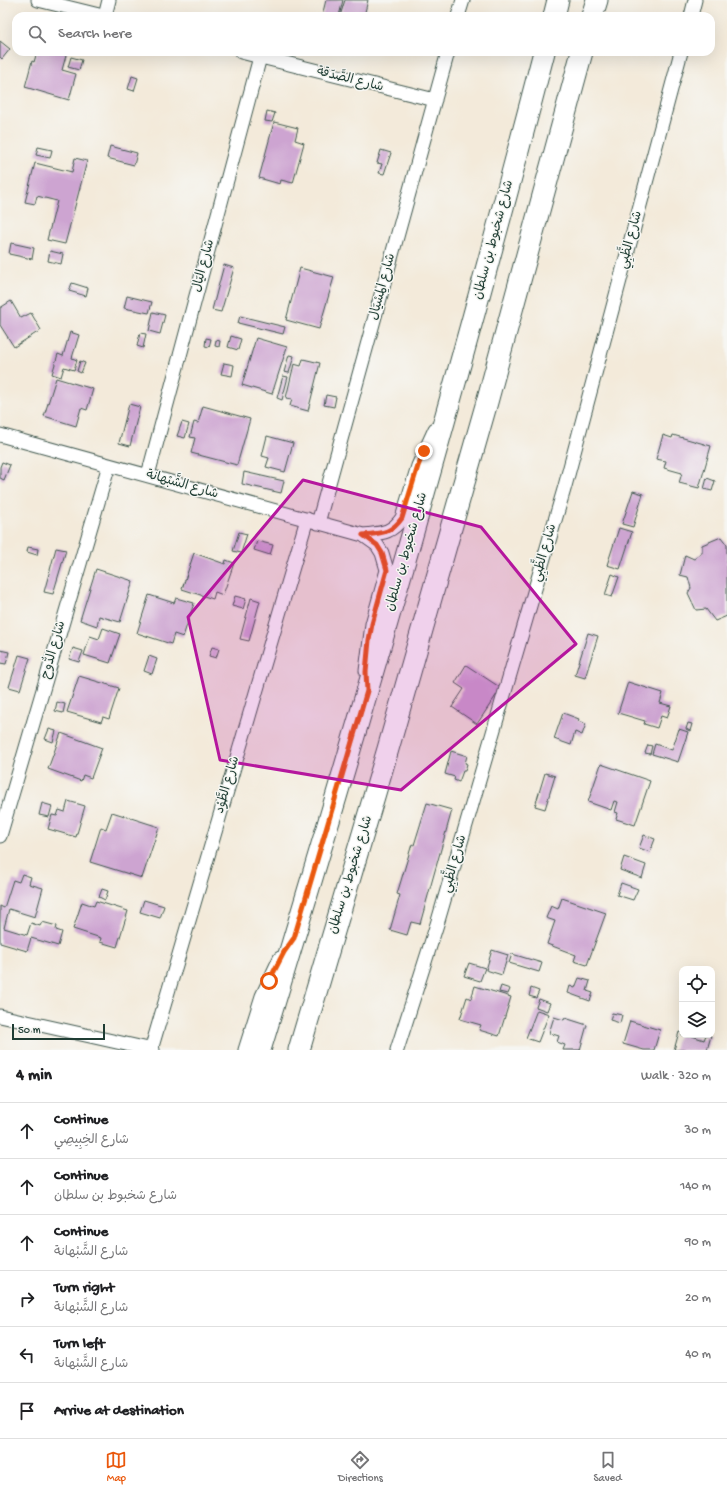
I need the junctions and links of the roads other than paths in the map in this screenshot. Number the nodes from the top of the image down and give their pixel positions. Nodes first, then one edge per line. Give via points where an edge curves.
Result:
1 (38, 0) edge
2 (109, 0) edge
3 (463, 0) edge
4 (558, 0) edge
5 (597, 0) edge
6 (695, 0) edge
7 (88, 12) edge
8 (105, 12) edge
9 (459, 12) edge
10 (555, 12) edge
11 (593, 12) edge
12 (691, 12) edge
13 (256, 56) edge
14 (447, 56) edge
15 (543, 56) edge
16 (581, 56) edge
17 (680, 56) edge
18 (260, 57) junction
19 (435, 100) junction
20 (448, 408) junction
21 (0, 435) edge
22 (109, 464) junction
23 (148, 475) junction
24 (312, 521) junction
25 (363, 535) junction
26 (367, 691) junction
27 (0, 836) edge
28 (294, 938) junction
29 (0, 1016) edge
30 (152, 1050) edge
31 (244, 1050) edge
32 (260, 1050) edge
33 (299, 1050) edge
34 (397, 1050) edge

1 - 7 street
2 - 8 street
3 - 9 street
4 - 10 main road
5 - 11 main road
6 - 12 street
13 - 18 street, شارع الصَّدَقة
14 - 19 street, شارع المِسْيَال
15 - 20 main road, شارع شخبوط بن سلطان
16 - 33 main road, شارع شخبوط بن سلطان via 393,734
17 - 34 street, شارع الظَّبِي via 565,486 438,921
18 - 19 street, شارع الصَّدَقة
18 - 23 street, شارع اليَال
19 - 24 street, شارع المِسْيَال
20 - 25 street, شارع الشَّبْهانة via 424,451 402,518 391,530
20 - 26 main road, شارع شخبوط بن سلطان
21 - 22 street, شارع الشَّبْهانة
22 - 23 street, شارع الشَّبْهانة
22 - 27 street, شارع الدُّوح
23 - 24 street, شارع الشَّبْهانة
24 - 25 street, شارع الشَّبْهانة
24 - 30 street, شارع الطَّوْد
25 - 26 street, شارع الشَّبْهانة via 380,549 387,570 369,640
26 - 28 main road, شارع شخبوط بن سلطان
28 - 31 street via 269,981
28 - 32 main road, شارع شخبوط بن سلطان
29 - 30 street

